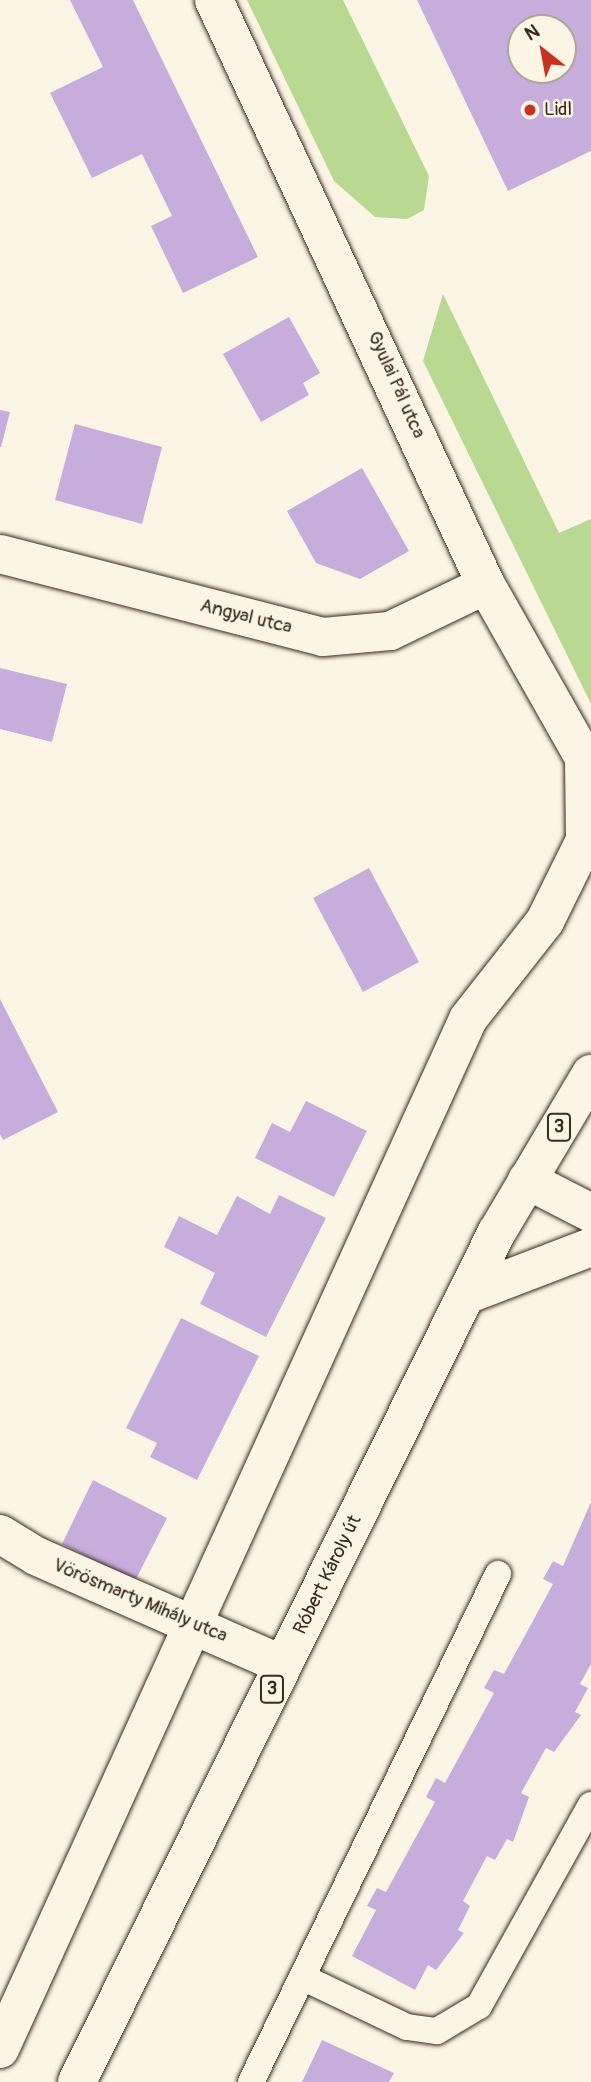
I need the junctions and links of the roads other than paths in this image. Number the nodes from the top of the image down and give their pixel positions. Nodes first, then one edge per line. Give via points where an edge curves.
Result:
1 (215, 0) edge
2 (0, 554) edge
3 (486, 586) junction
4 (587, 759) edge
5 (591, 1074) edge
6 (527, 1181) junction
7 (591, 1213) edge
8 (591, 1247) edge
9 (467, 1295) junction
10 (0, 1534) edge
11 (498, 1574) dead end
12 (193, 1623) junction
13 (283, 1665) junction
14 (591, 1805) edge
15 (302, 1976) junction
16 (0, 2049) edge
17 (76, 2082) edge
18 (251, 2082) edge

1 - 3 street, Gyulai Pál utca
2 - 3 street, Angyal utca via 323,637 390,631
3 - 4 street, Gyulai Pál utca
4 - 12 street via 585,841 545,921 468,1019
5 - 6 street, Róbert Károly út / 3
6 - 7 street
6 - 9 street, Róbert Károly út / 3
8 - 9 street
9 - 13 street, Róbert Károly út / 3
10 - 12 street, Vörösmarty Mihály utca via 36,1556
11 - 15 lane
12 - 13 street, Vörösmarty Mihály utca
12 - 16 street
13 - 17 street, Róbert Károly út / 3
14 - 15 lane via 479,2006 437,2031 407,2027
15 - 18 lane

